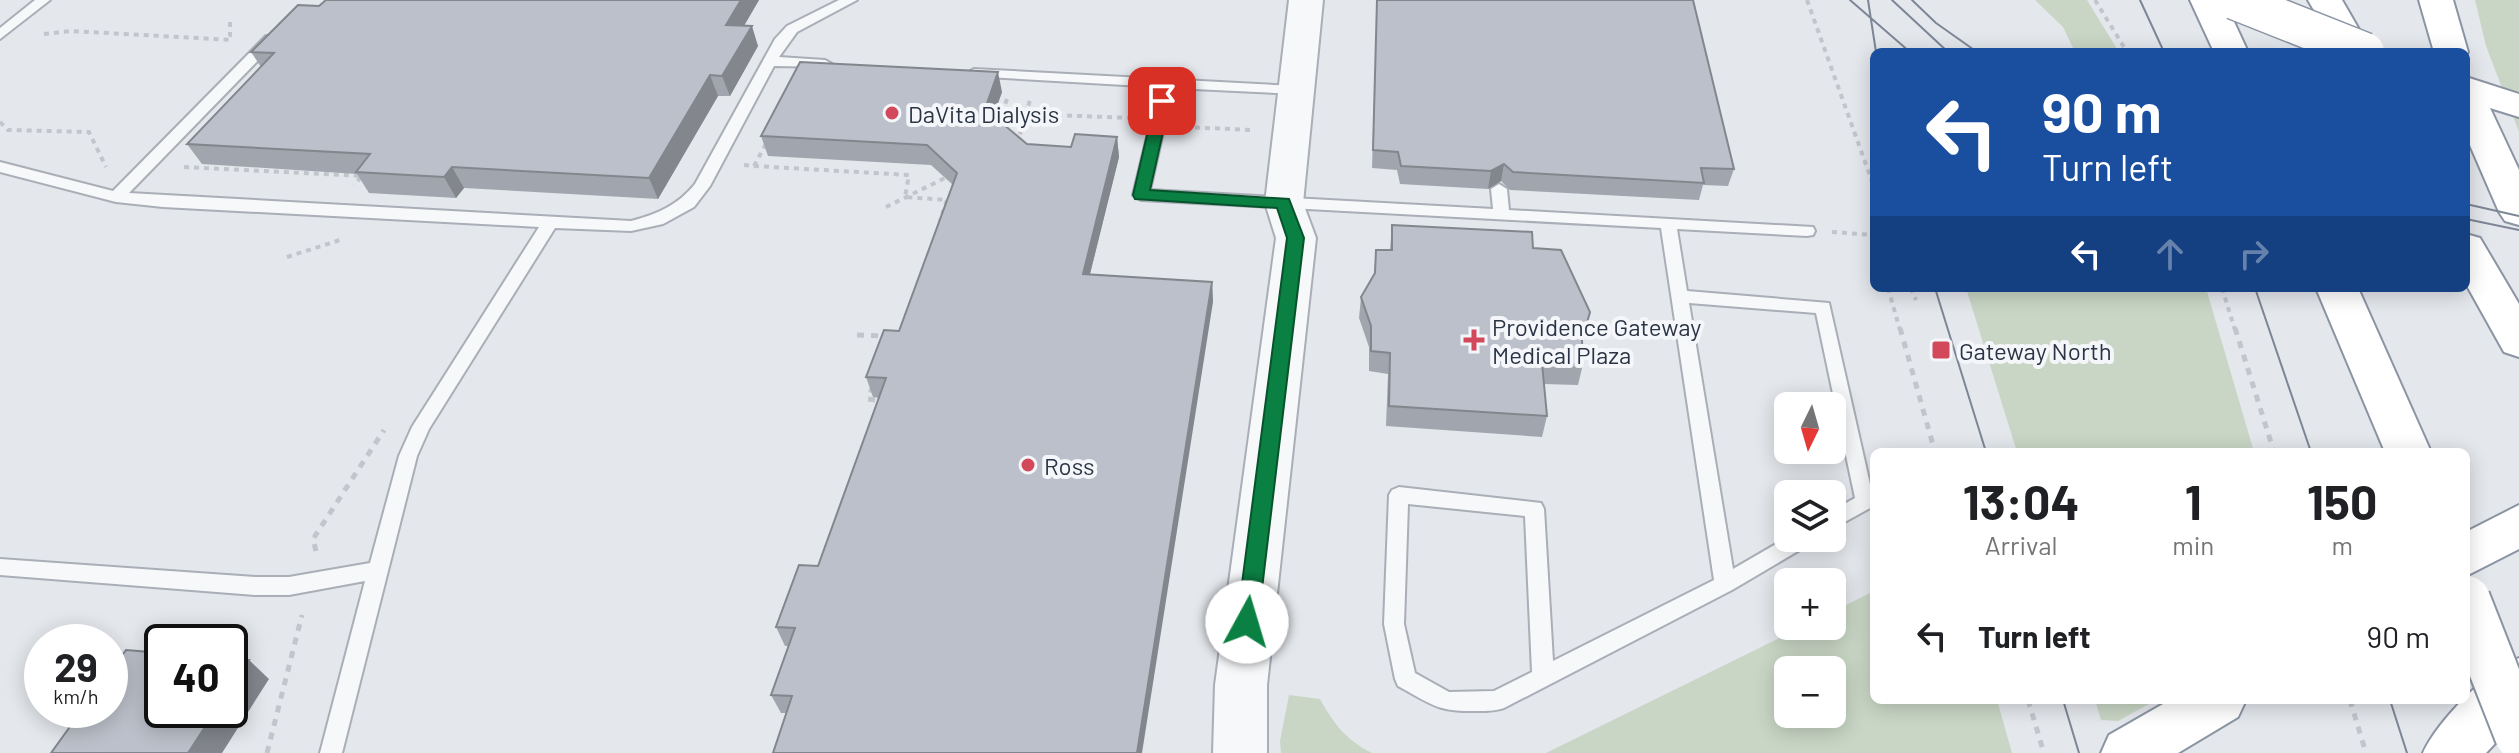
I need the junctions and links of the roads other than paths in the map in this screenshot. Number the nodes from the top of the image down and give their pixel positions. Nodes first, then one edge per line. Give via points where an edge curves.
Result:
1 (43, 0) edge
2 (850, 0) edge
3 (1306, 0) edge
4 (2195, 0) edge
5 (2325, 0) edge
6 (2436, 0) edge
7 (2223, 20) edge
8 (278, 32) edge
9 (0, 35) edge
10 (2347, 48) edge
11 (2353, 48) edge
12 (2450, 48) edge
13 (770, 61) junction
14 (840, 65) edge
15 (961, 72) edge
16 (1167, 83) junction
17 (2470, 89) edge
18 (1295, 90) junction
19 (2470, 104) edge
20 (2519, 106) edge
21 (0, 167) edge
22 (1499, 189) edge
23 (116, 197) junction
24 (1284, 203) junction
25 (2519, 212) edge
26 (1502, 215) junction
27 (550, 222) junction
28 (1668, 224) junction
29 (1807, 231) road end
30 (2470, 255) edge
31 (2339, 292) edge
32 (1679, 296) junction
33 (2519, 341) edge
34 (2402, 437) edge
35 (1846, 513) edge
36 (2519, 525) edge
37 (1779, 552) edge
38 (2470, 554) edge
39 (0, 567) edge
40 (380, 570) junction
41 (1725, 584) junction
42 (2470, 610) edge
43 (1543, 677) junction
44 (2519, 682) edge
45 (2212, 704) edge
46 (2519, 735) edge
47 (331, 753) edge
48 (1240, 753) edge
49 (2128, 753) edge
50 (2450, 753) edge

1 - 9 lane
2 - 13 lane via 792,29
3 - 18 street
4 - 7 highway
5 - 11 highway
6 - 12 highway
7 - 10 highway, bridge
8 - 23 lane
13 - 14 lane
13 - 27 lane via 702,186 675,213 631,226
15 - 16 lane
16 - 18 lane
16 - 24 lane via 1141,195
17 - 20 highway
18 - 24 street
19 - 25 highway
21 - 23 lane
22 - 26 lane
23 - 27 lane
24 - 26 lane
24 - 48 street via 1296,238 1249,607
26 - 28 lane
27 - 40 lane via 421,427 408,456
28 - 29 lane
28 - 32 lane
30 - 33 highway
31 - 34 highway
32 - 35 lane via 1823,307 1865,501
32 - 41 lane
36 - 38 highway
37 - 41 lane
39 - 40 lane via 255,586 289,586
40 - 47 lane
41 - 43 lane
42 - 46 highway, bridge
43 - 43 lane via 1496,701 1447,702 1406,679 1394,624 1399,495 1534,509
44 - 50 highway
45 - 49 highway

